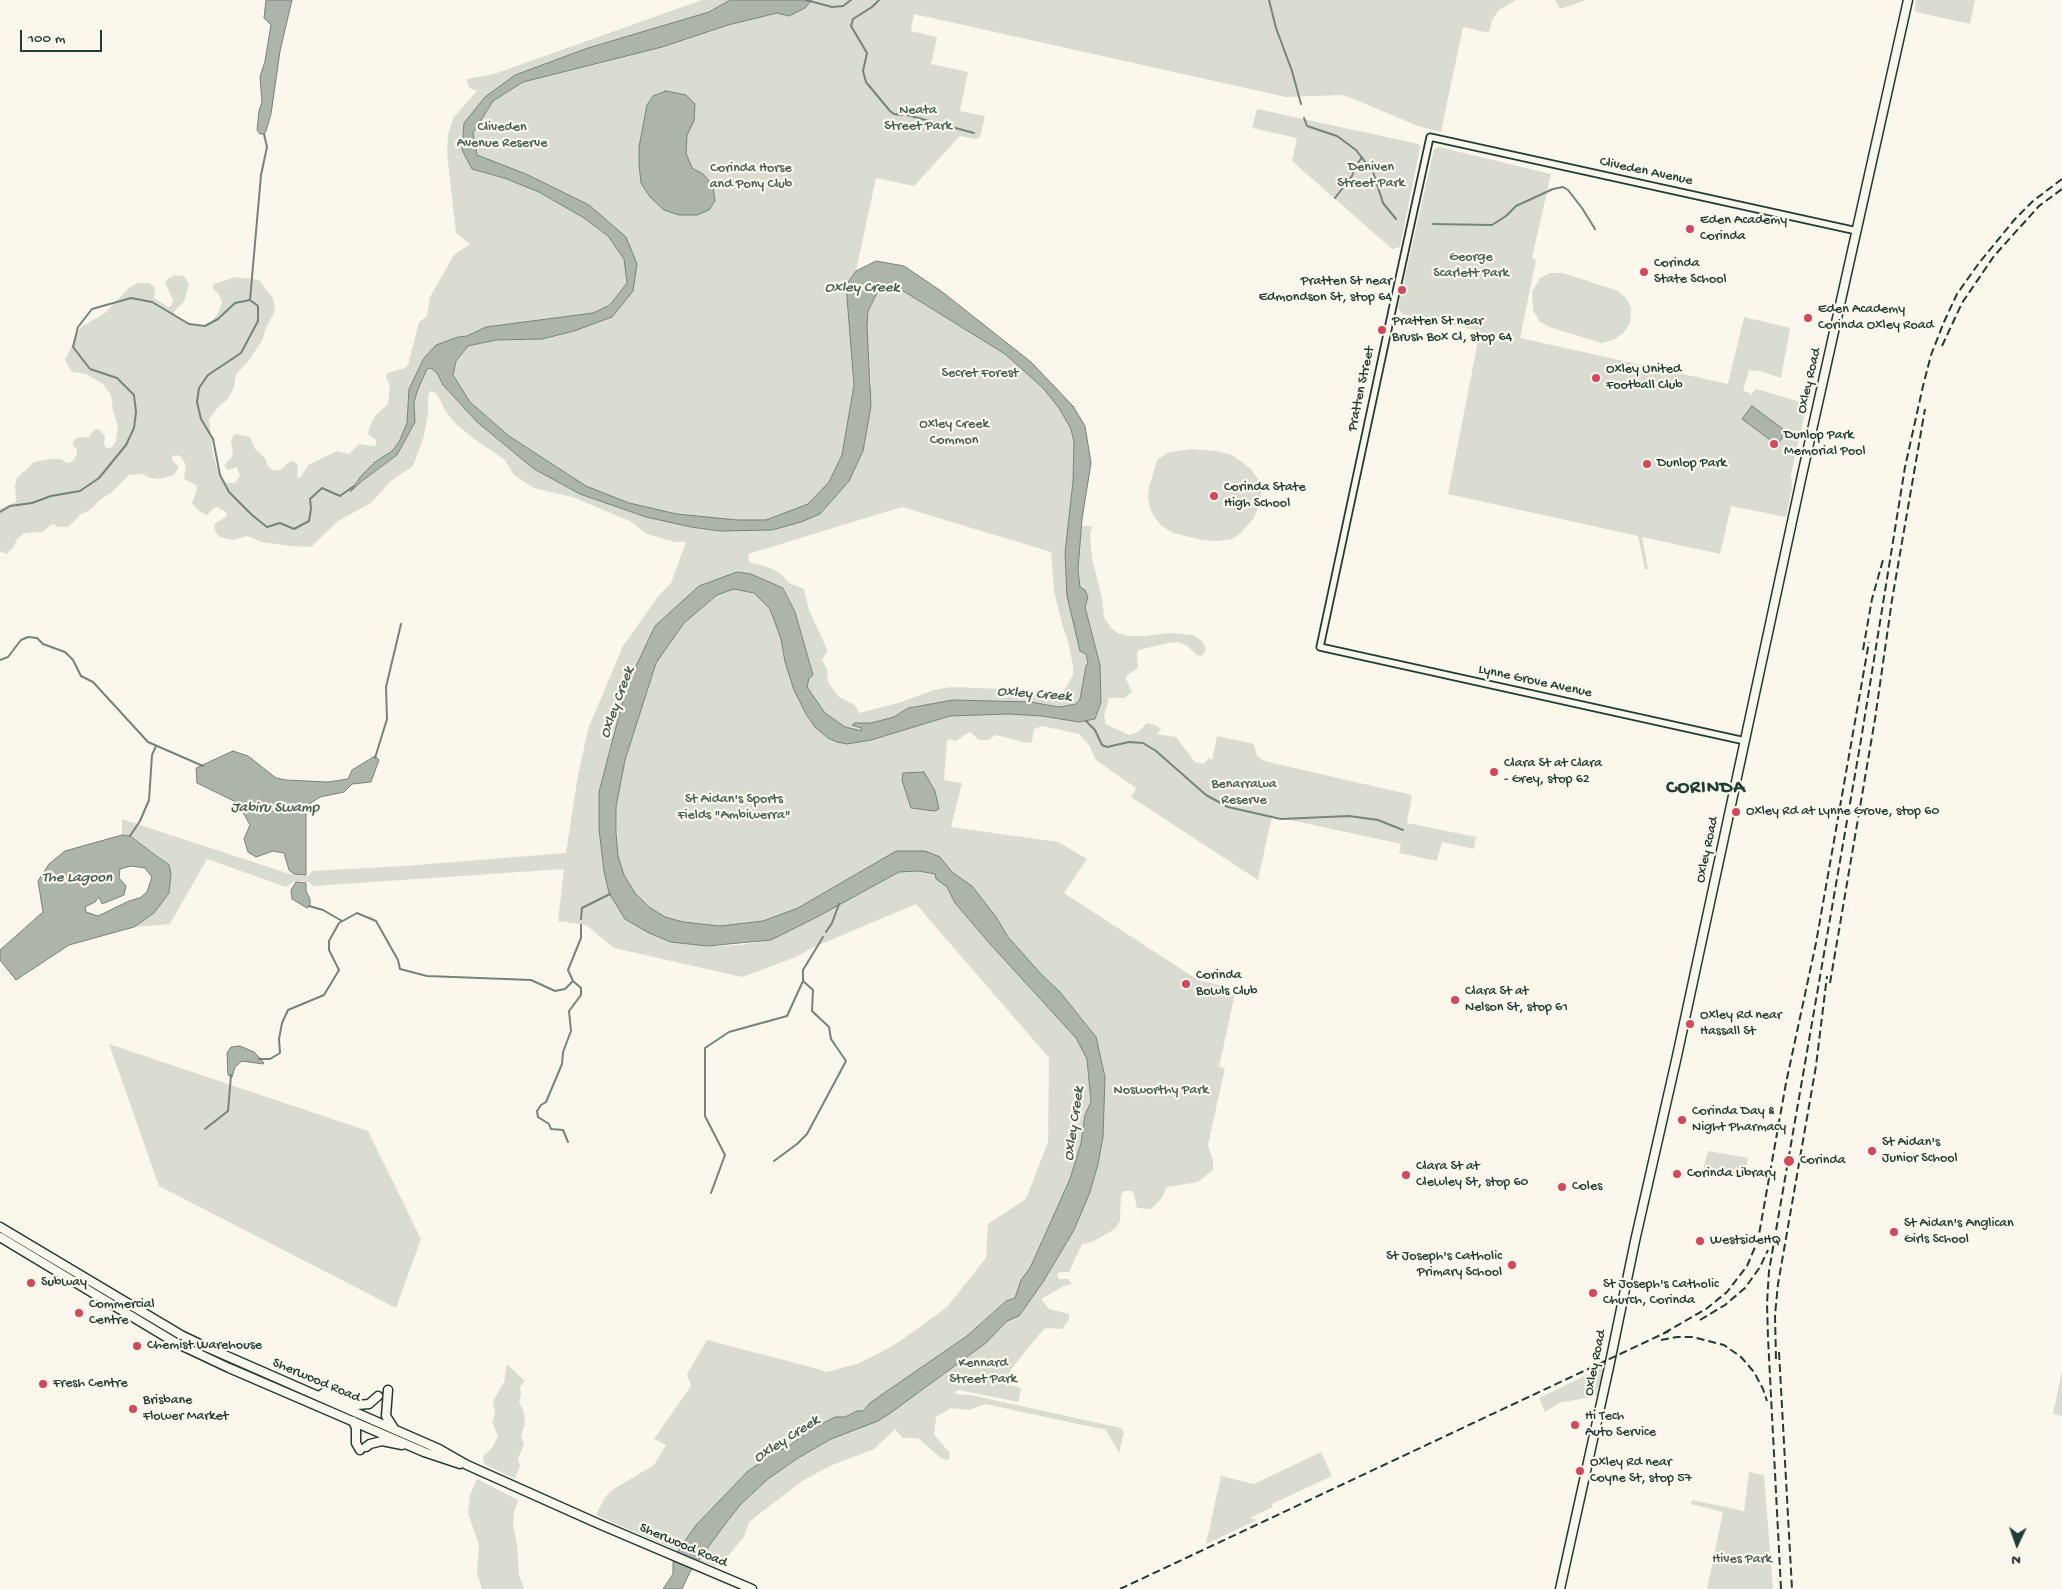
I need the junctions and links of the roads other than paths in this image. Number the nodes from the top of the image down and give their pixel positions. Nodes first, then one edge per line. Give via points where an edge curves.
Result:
1 (1908, 0) edge
2 (1430, 137) joint
3 (1857, 231) junction
4 (1320, 646) joint
5 (1745, 740) junction
6 (0, 1228) edge
7 (0, 1237) edge
8 (388, 1390) dead end
9 (319, 1396) junction
10 (378, 1396) dead end
11 (354, 1421) junction
12 (394, 1428) junction
13 (406, 1444) junction
14 (466, 1465) junction
15 (752, 1589) edge
16 (1560, 1589) edge

1 - 3 main road, Oxley Road
2 - 3 street, Cliveden Avenue
2 - 4 street, Pratten Street
3 - 5 main road, Oxley Road
4 - 5 street, Lynne Grove Avenue
5 - 16 main road, Oxley Road
6 - 9 main road, Sherwood Road via 181,1335
7 - 11 main road, Sherwood Road via 176,1343
8 - 12 main road via 386,1416
9 - 10 main road via 325,1392 357,1405 369,1404
9 - 12 main road, Sherwood Road
11 - 13 main road, Sherwood Road
11 - 13 main road via 356,1443 363,1449 382,1441
12 - 14 main road, Sherwood Road
13 - 14 main road, Sherwood Road
14 - 15 main road, Sherwood Road

